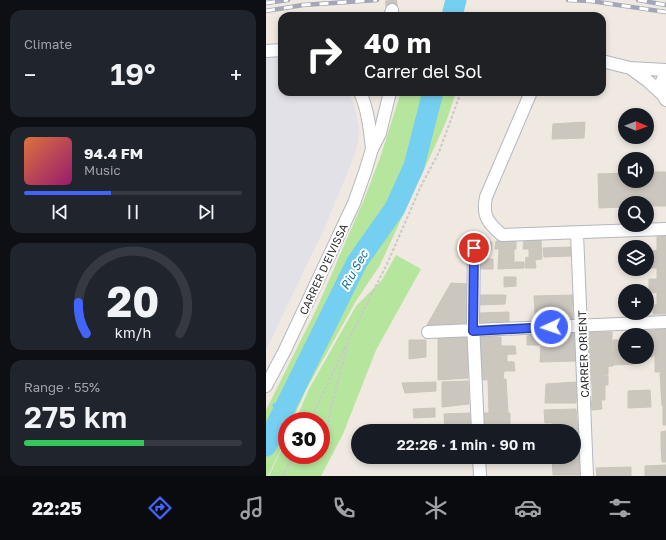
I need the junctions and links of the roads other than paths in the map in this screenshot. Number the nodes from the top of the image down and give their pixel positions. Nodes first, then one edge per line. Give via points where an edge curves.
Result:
1 (278, 50) edge
2 (266, 51) edge
3 (606, 62) edge
4 (630, 68) junction
5 (666, 70) edge
6 (666, 74) edge
7 (362, 96) edge
8 (389, 96) edge
9 (529, 96) edge
10 (664, 96) edge
11 (372, 149) junction
12 (666, 229) edge
13 (577, 233) junction
14 (474, 248) dead end
15 (666, 322) edge
16 (582, 325) junction
17 (473, 331) junction
18 (428, 332) dead end
19 (266, 386) edge
20 (478, 424) edge
21 (479, 464) edge
22 (480, 476) edge
23 (587, 476) edge

1 - 2 street
3 - 4 street
4 - 5 street
4 - 10 street
6 - 10 street via 662,80
7 - 11 street, CARRER D'EIVISSA
8 - 11 street, CARRER D'EIVISSA via 380,132
9 - 13 street via 486,197 485,213 492,227 502,235
11 - 19 street, CARRER D'EIVISSA via 354,203
12 - 13 street
13 - 16 street, CARRER ORIENT
14 - 17 street
15 - 16 street
16 - 17 street
16 - 23 street, CARRER ORIENT
17 - 18 street
17 - 20 street
21 - 22 street

